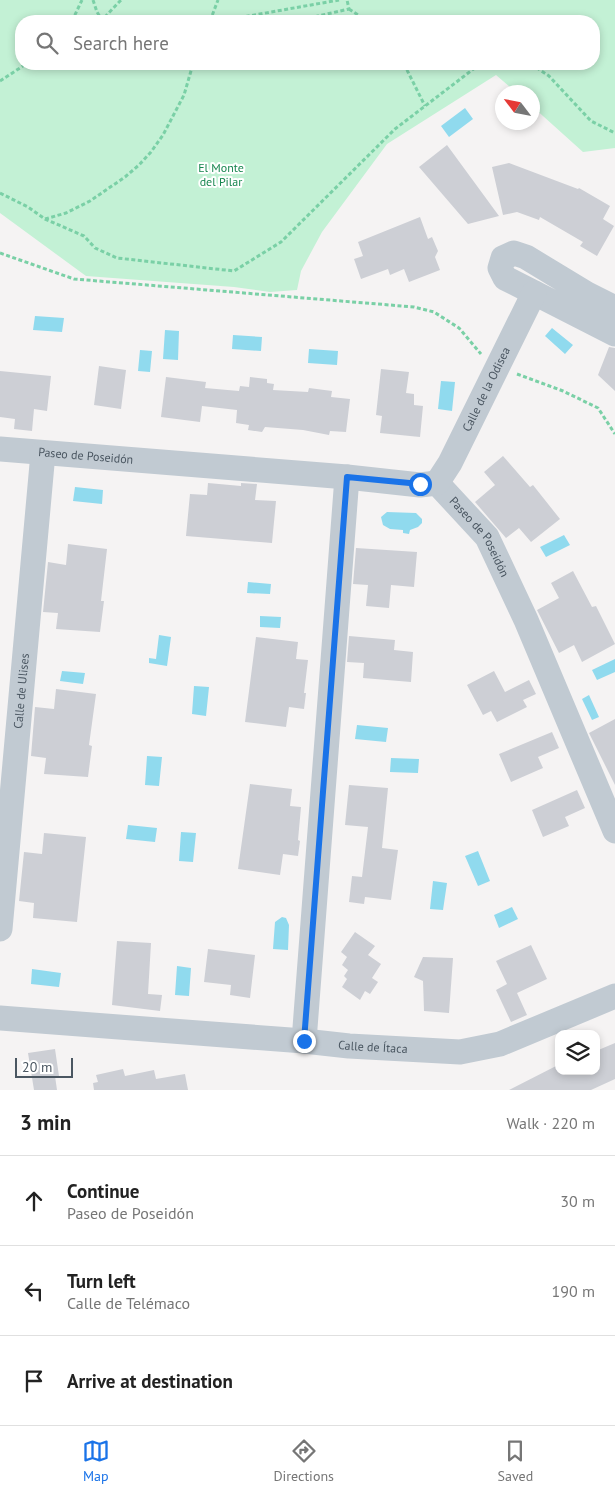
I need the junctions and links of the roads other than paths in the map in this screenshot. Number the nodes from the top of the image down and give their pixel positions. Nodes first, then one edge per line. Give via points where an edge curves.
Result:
1 (534, 293) junction
2 (615, 308) edge
3 (615, 334) edge
4 (0, 449) edge
5 (43, 453) junction
6 (347, 477) junction
7 (437, 483) junction
8 (615, 832) edge
9 (0, 929) edge
10 (615, 996) edge
11 (0, 1018) edge
12 (304, 1041) junction

1 - 2 street via 505,278 500,268 503,258 514,253 526,257
1 - 3 street
1 - 7 street, Calle de la Odisea
4 - 5 street, Paseo de Poseidón
5 - 6 street, Paseo de Poseidón
5 - 9 street, Calle de Ulises
6 - 7 street, Paseo de Poseidón
6 - 12 street
7 - 8 street, Paseo de Poseidón via 487,537 526,620
10 - 12 street, Calle de Ítaca via 500,1044 460,1052
11 - 12 street, Calle de Ítaca

